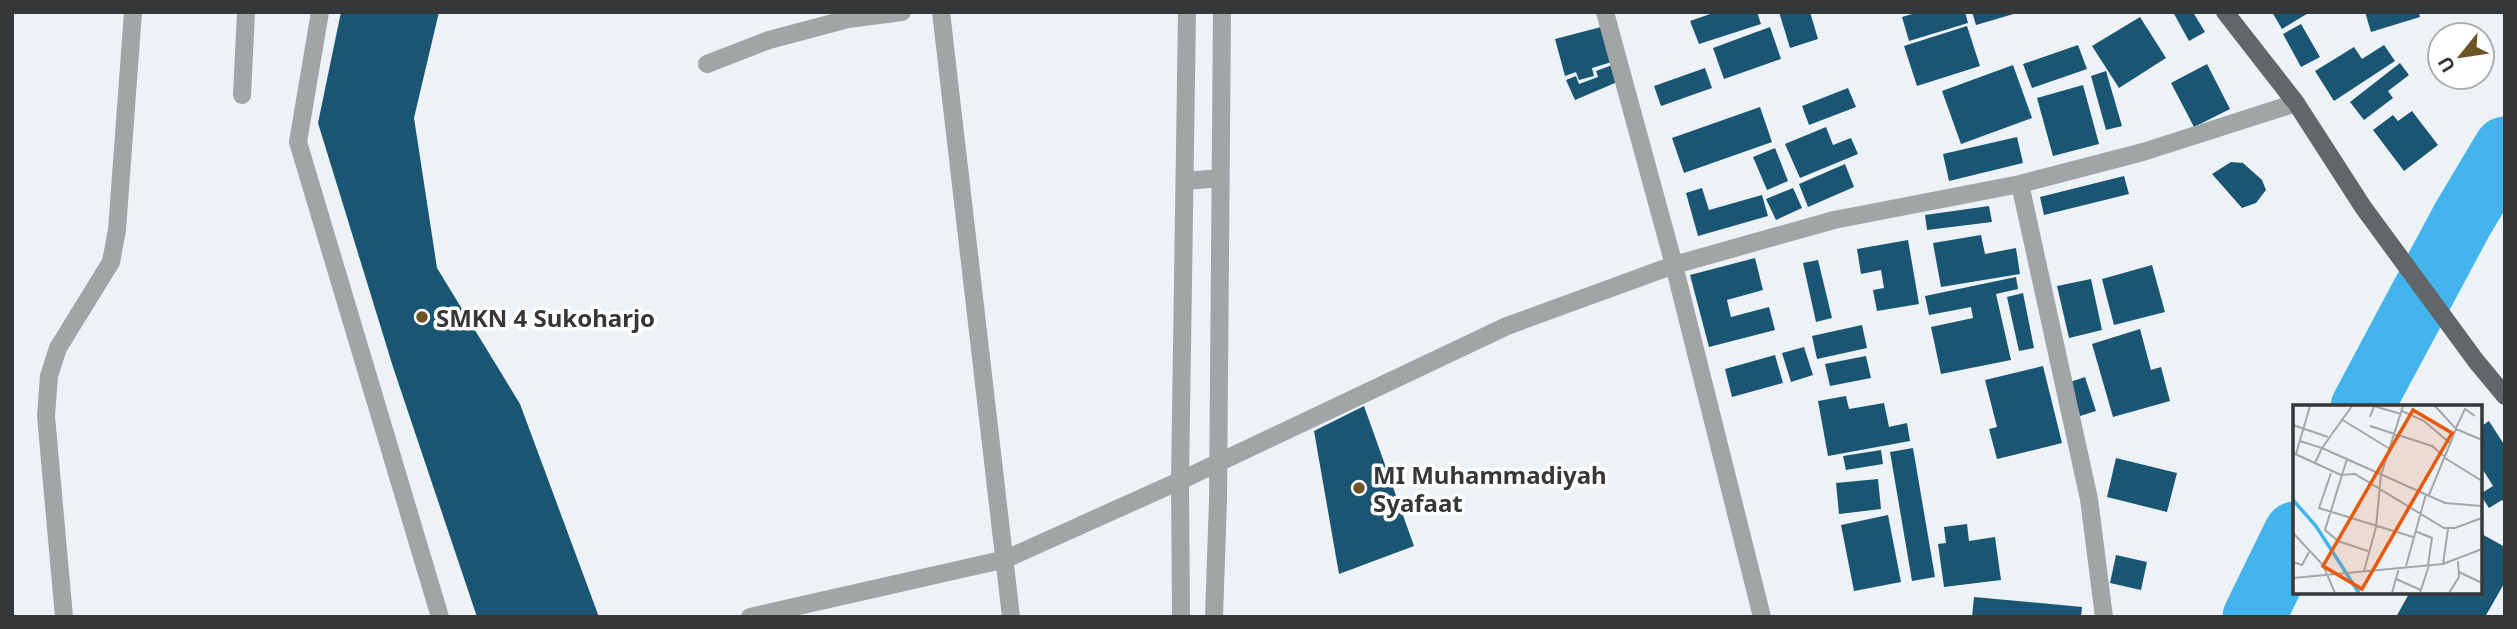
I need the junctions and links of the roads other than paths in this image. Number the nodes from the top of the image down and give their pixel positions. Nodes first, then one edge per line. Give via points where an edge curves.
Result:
1 (133, 12) edge
2 (246, 12) edge
3 (320, 12) edge
4 (902, 12) edge
5 (941, 12) edge
6 (1188, 12) edge
7 (1222, 12) edge
8 (1605, 12) edge
9 (2225, 12) edge
10 (707, 64) dead end
11 (242, 95) dead end
12 (2296, 103) junction
13 (1217, 178) junction
14 (1189, 181) junction
15 (2020, 184) junction
16 (1674, 265) junction
17 (2505, 396) edge
18 (1214, 465) junction
19 (1183, 479) junction
20 (1006, 559) junction
21 (64, 617) edge
22 (440, 617) edge
23 (750, 617) edge
24 (1012, 617) edge
25 (1181, 617) edge
26 (1214, 617) edge
27 (1762, 617) edge
28 (2104, 617) edge

1 - 21 street via 111,262 58,348 49,376 46,416
2 - 11 street
3 - 22 street via 298,142
4 - 10 street via 848,19 783,36
5 - 20 street
6 - 14 street
7 - 13 street
8 - 16 street
9 - 12 main road
12 - 15 street via 2143,152
12 - 17 main road via 2363,207
13 - 14 street
13 - 18 street
14 - 19 street
15 - 16 street via 1834,220
15 - 28 street via 2089,499
16 - 18 street via 1507,326
16 - 27 street
18 - 19 street
18 - 26 street
19 - 20 street
19 - 25 street
20 - 23 street
20 - 24 street

